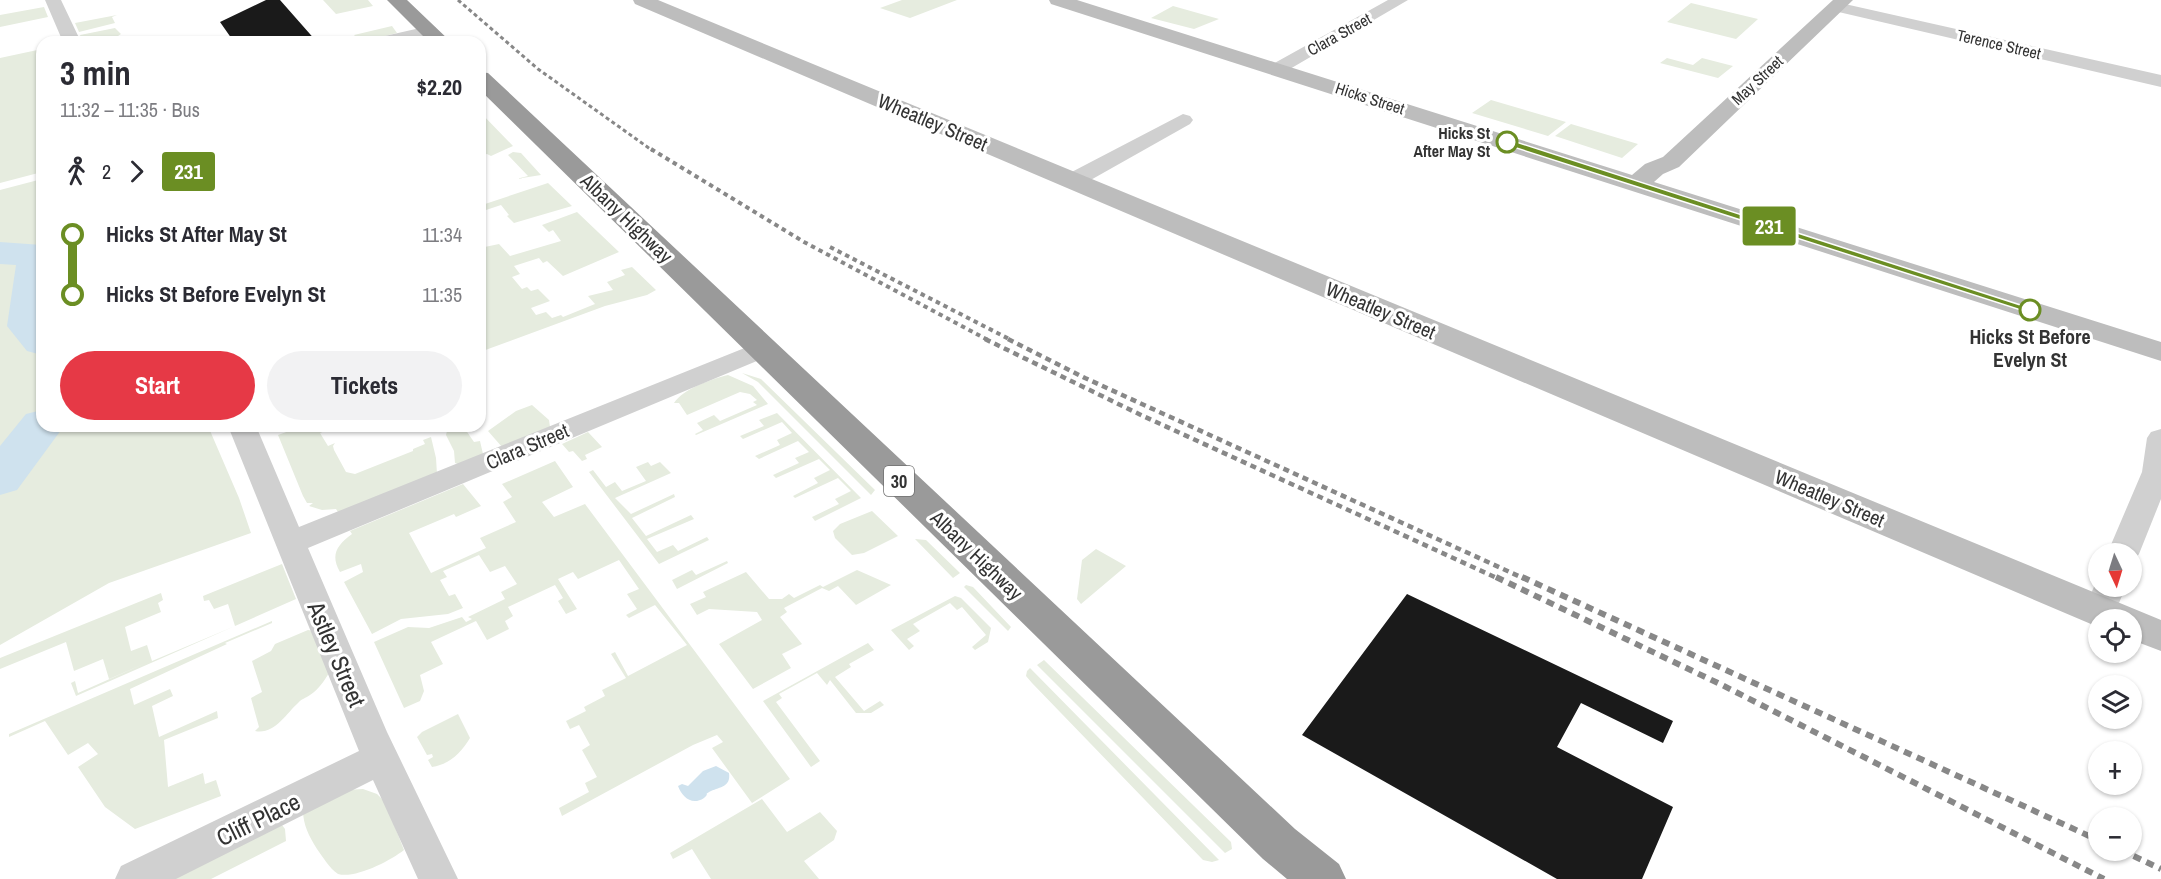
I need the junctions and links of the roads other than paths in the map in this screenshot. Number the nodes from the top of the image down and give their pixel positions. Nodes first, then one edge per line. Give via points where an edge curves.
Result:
1 (53, 0) edge
2 (396, 0) edge
3 (642, 0) edge
4 (1058, 0) edge
5 (1400, 0) edge
6 (1840, 4) edge
7 (69, 36) edge
8 (435, 36) edge
9 (1277, 69) junction
10 (2161, 81) edge
11 (486, 84) edge
12 (1183, 120) dead end
13 (1671, 162) junction
14 (1072, 181) junction
15 (1637, 184) junction
16 (1661, 191) junction
17 (762, 350) junction
18 (2161, 352) edge
19 (245, 432) edge
20 (2161, 438) edge
21 (291, 543) junction
22 (2128, 543) edge
23 (2113, 609) edge
24 (2142, 625) edge
25 (2161, 636) edge
26 (381, 758) junction
27 (135, 879) edge
28 (438, 879) edge
29 (1322, 879) edge

1 - 7 street
2 - 8 highway
3 - 14 street, Wheatley Street
4 - 9 street, Hicks Street
5 - 9 street, Clara Street
6 - 10 street, Terence Street
6 - 13 street, May Street
9 - 15 street, Hicks Street
11 - 17 highway, Albany Highway / 30
12 - 14 street
13 - 15 street, May Street via 1654,169
13 - 16 street via 1674,174
14 - 23 street, Wheatley Street
15 - 16 street, Hicks Street
16 - 18 street, Hicks Street
17 - 21 street, Clara Street
17 - 29 highway, Albany Highway / 30 via 1162,733
19 - 21 street, Astley Street
20 - 22 street via 2157,472
21 - 26 street, Astley Street
24 - 25 street, Wheatley Street
26 - 27 street, Cliff Place
26 - 28 street, Astley Street

